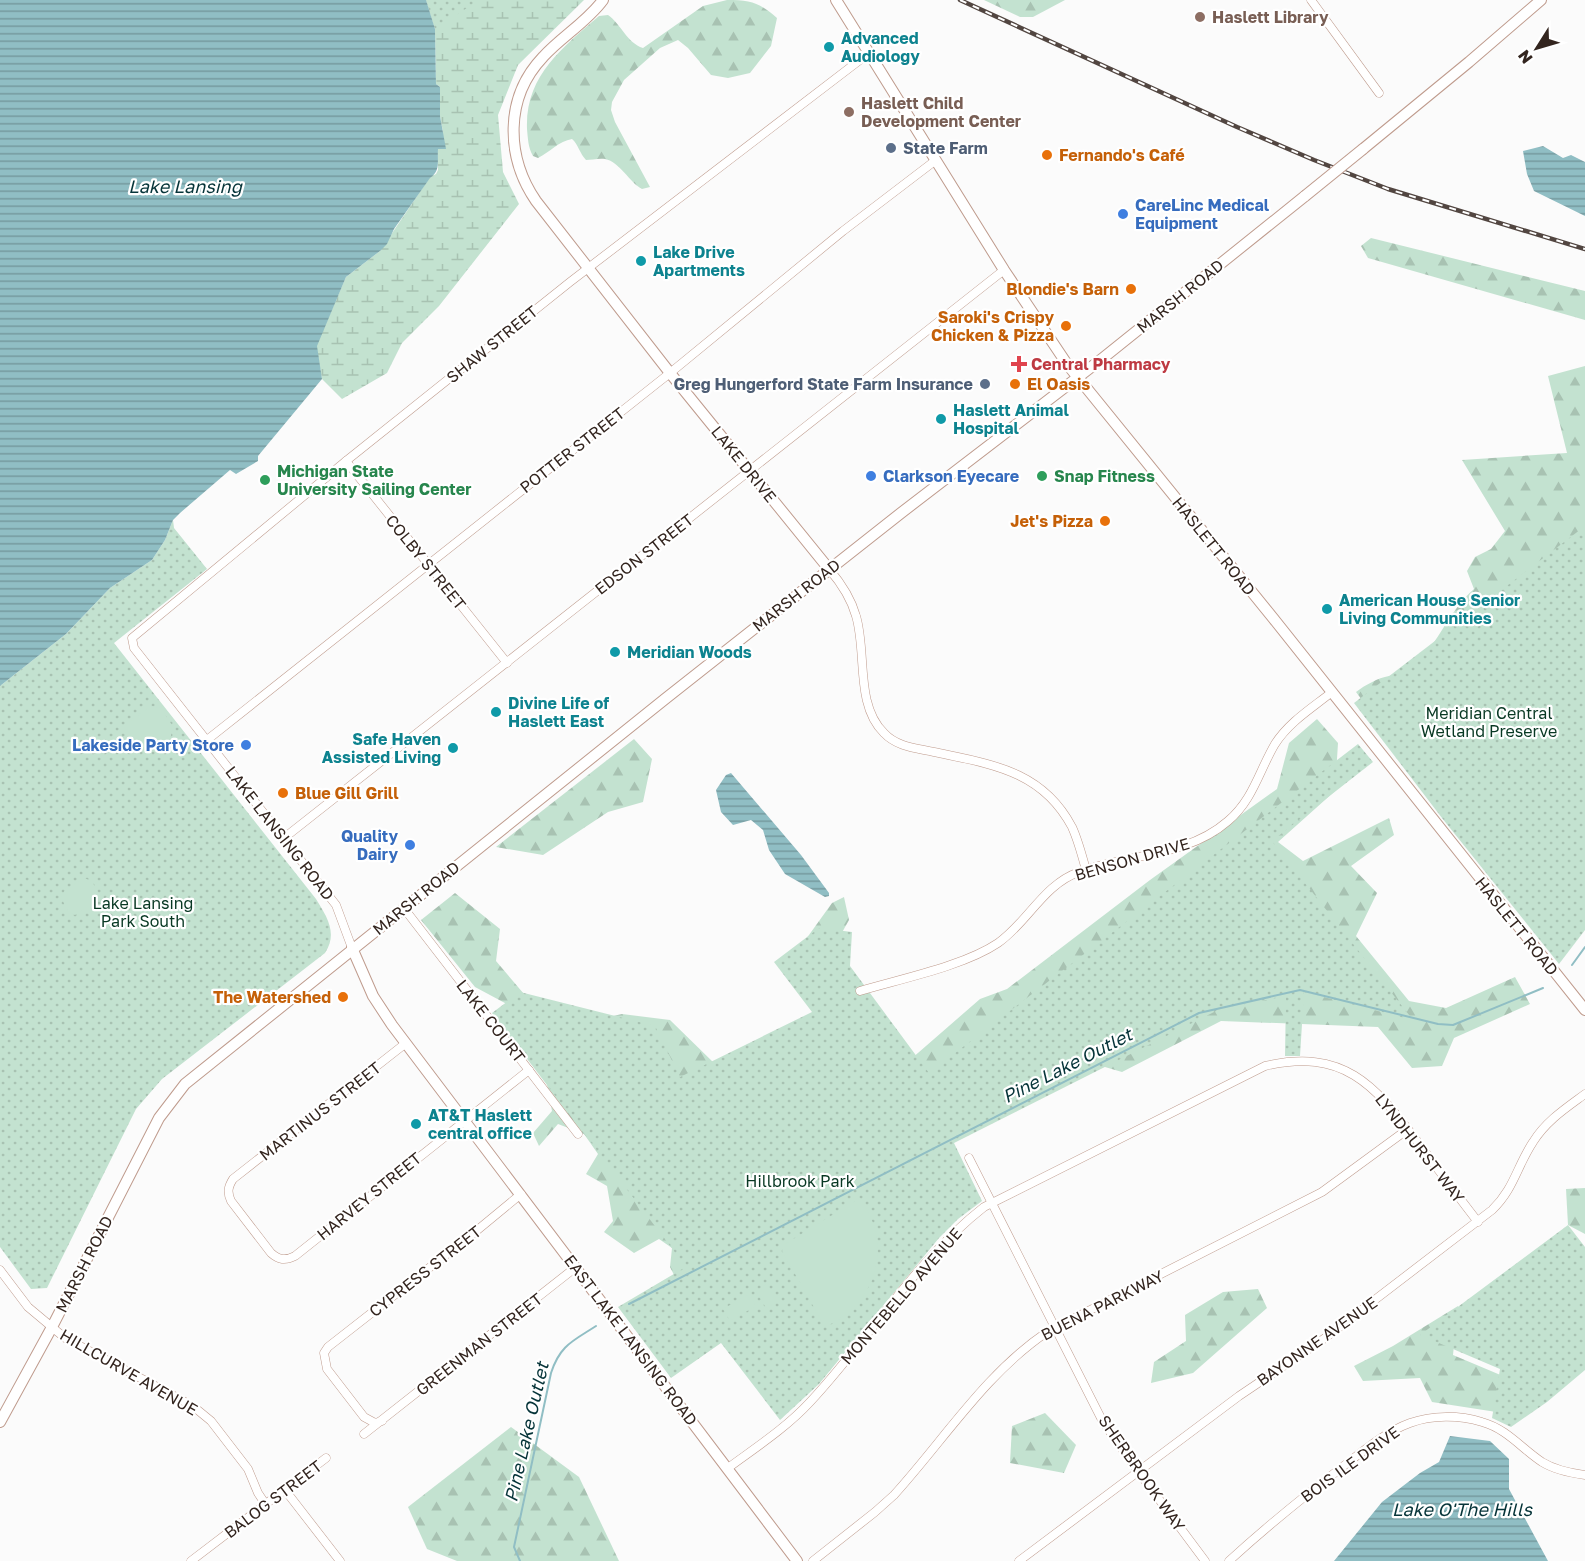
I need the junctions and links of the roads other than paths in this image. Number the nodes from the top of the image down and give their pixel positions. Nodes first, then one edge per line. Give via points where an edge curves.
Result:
1 (603, 0) edge
2 (836, 0) edge
3 (1311, 0) edge
4 (1541, 0) edge
5 (868, 52) junction
6 (1379, 93) dead end
7 (936, 160) junction
8 (588, 267) junction
9 (1004, 270) junction
10 (670, 373) junction
11 (1077, 378) junction
12 (346, 461) junction
13 (749, 471) junction
14 (428, 564) junction
15 (829, 569) junction
16 (134, 648) joint
17 (507, 663) junction
18 (1332, 692) junction
19 (207, 740) junction
20 (284, 838) junction
21 (1086, 870) junction
22 (404, 907) junction
23 (352, 948) junction
24 (861, 991) dead end
25 (1585, 1010) edge
26 (406, 1043) junction
27 (1289, 1061) joint
28 (529, 1070) junction
29 (1585, 1094) edge
30 (465, 1120) junction
31 (1408, 1129) junction
32 (579, 1134) dead end
33 (969, 1158) dead end
34 (521, 1194) junction
35 (992, 1202) junction
36 (1478, 1222) junction
37 (271, 1253) joint
38 (576, 1267) junction
39 (0, 1270) edge
40 (52, 1327) junction
41 (1056, 1327) junction
42 (382, 1421) junction
43 (0, 1422) edge
44 (364, 1434) dead end
45 (326, 1458) dead end
46 (728, 1468) junction
47 (1137, 1471) junction
48 (1585, 1475) edge
49 (285, 1490) junction
50 (266, 1504) junction
51 (191, 1561) edge
52 (340, 1561) edge
53 (797, 1561) edge
54 (813, 1561) edge
55 (1019, 1561) edge
56 (1205, 1561) edge
57 (1228, 1561) edge

1 - 8 main road, LAKE DRIVE via 533,68 521,90 513,125 516,160 524,182
2 - 5 main road, HASLETT ROAD
3 - 6 street
4 - 11 main road, MARSH ROAD, bridge via 1363,149
5 - 7 main road, HASLETT ROAD
5 - 8 street, SHAW STREET
7 - 9 main road, HASLETT ROAD
7 - 10 street, POTTER STREET via 809,257
8 - 10 main road, LAKE DRIVE
8 - 12 street, SHAW STREET
9 - 11 main road, HASLETT ROAD
9 - 13 street, EDSON STREET
10 - 13 main road, LAKE DRIVE
10 - 14 street, POTTER STREET
11 - 15 main road, MARSH ROAD
11 - 18 main road, HASLETT ROAD
12 - 14 street, COLBY STREET
12 - 16 street, SHAW STREET via 134,635
13 - 15 main road, LAKE DRIVE
13 - 17 street, EDSON STREET
14 - 17 street, COLBY STREET
14 - 19 street, POTTER STREET
15 - 21 street, LAKE DRIVE via 849,597 856,616 867,699 881,730 898,744 996,765 1035,784 1066,817
15 - 22 main road, MARSH ROAD
16 - 19 street, LAKE LANSING ROAD
17 - 20 street, EDSON STREET
18 - 21 street, BENSON DRIVE via 1286,730 1249,798 1220,828 1182,846
18 - 25 main road, HASLETT ROAD
19 - 20 street, LAKE LANSING ROAD
20 - 23 street, LAKE LANSING ROAD via 336,905
21 - 24 street, BENSON DRIVE via 1056,886 1013,931 989,949
22 - 23 main road, MARSH ROAD
22 - 28 street, LAKE COURT
23 - 26 main road, LAKE LANSING ROAD via 374,996
23 - 40 main road, MARSH ROAD via 192,1078 171,1100
26 - 30 main road, LAKE LANSING ROAD
26 - 37 street, MARTINUS STREET via 228,1186 231,1202
27 - 31 street, LYNDHURST WAY via 1336,1066 1352,1073 1378,1093
27 - 35 street, MONTEBELLO AVENUE via 1253,1071
28 - 30 street, HARVEY STREET
28 - 32 street, LAKE COURT
29 - 36 street, BAYONNE AVENUE via 1545,1126 1504,1199
30 - 34 main road, EAST LAKE LANSING ROAD
30 - 37 street, HARVEY STREET via 295,1256 278,1259
31 - 36 street, LYNDHURST WAY
31 - 41 street, BUENA PARKWAY via 1322,1192
33 - 35 street, SHERBROOK WAY
34 - 38 main road, EAST LAKE LANSING ROAD
34 - 42 street, CYPRESS STREET via 324,1353 327,1369 364,1417 375,1423
35 - 41 street, SHERBROOK WAY
35 - 46 street, MONTEBELLO AVENUE via 946,1239 809,1403
36 - 47 street, BAYONNE AVENUE via 1325,1338
38 - 42 street, GREENMAN STREET
38 - 46 main road, EAST LAKE LANSING ROAD
39 - 40 street, HILLCURVE AVENUE via 28,1307
40 - 43 main road, MARSH ROAD
40 - 50 street, HILLCURVE AVENUE via 65,1338 204,1414 248,1469
41 - 47 street, SHERBROOK WAY via 1103,1422
41 - 54 street, BUENA PARKWAY via 1002,1368 894,1494
42 - 44 street, GREENMAN STREET
45 - 49 street, BALOG STREET
46 - 53 main road, EAST LAKE LANSING ROAD
47 - 55 street, BAYONNE AVENUE
47 - 56 street, SHERBROOK WAY
48 - 57 street, BOIS ILE DRIVE via 1544,1463 1503,1430 1483,1422 1425,1419 1395,1430 1360,1454
49 - 50 street, BALOG STREET
49 - 52 street
50 - 51 street, BALOG STREET

